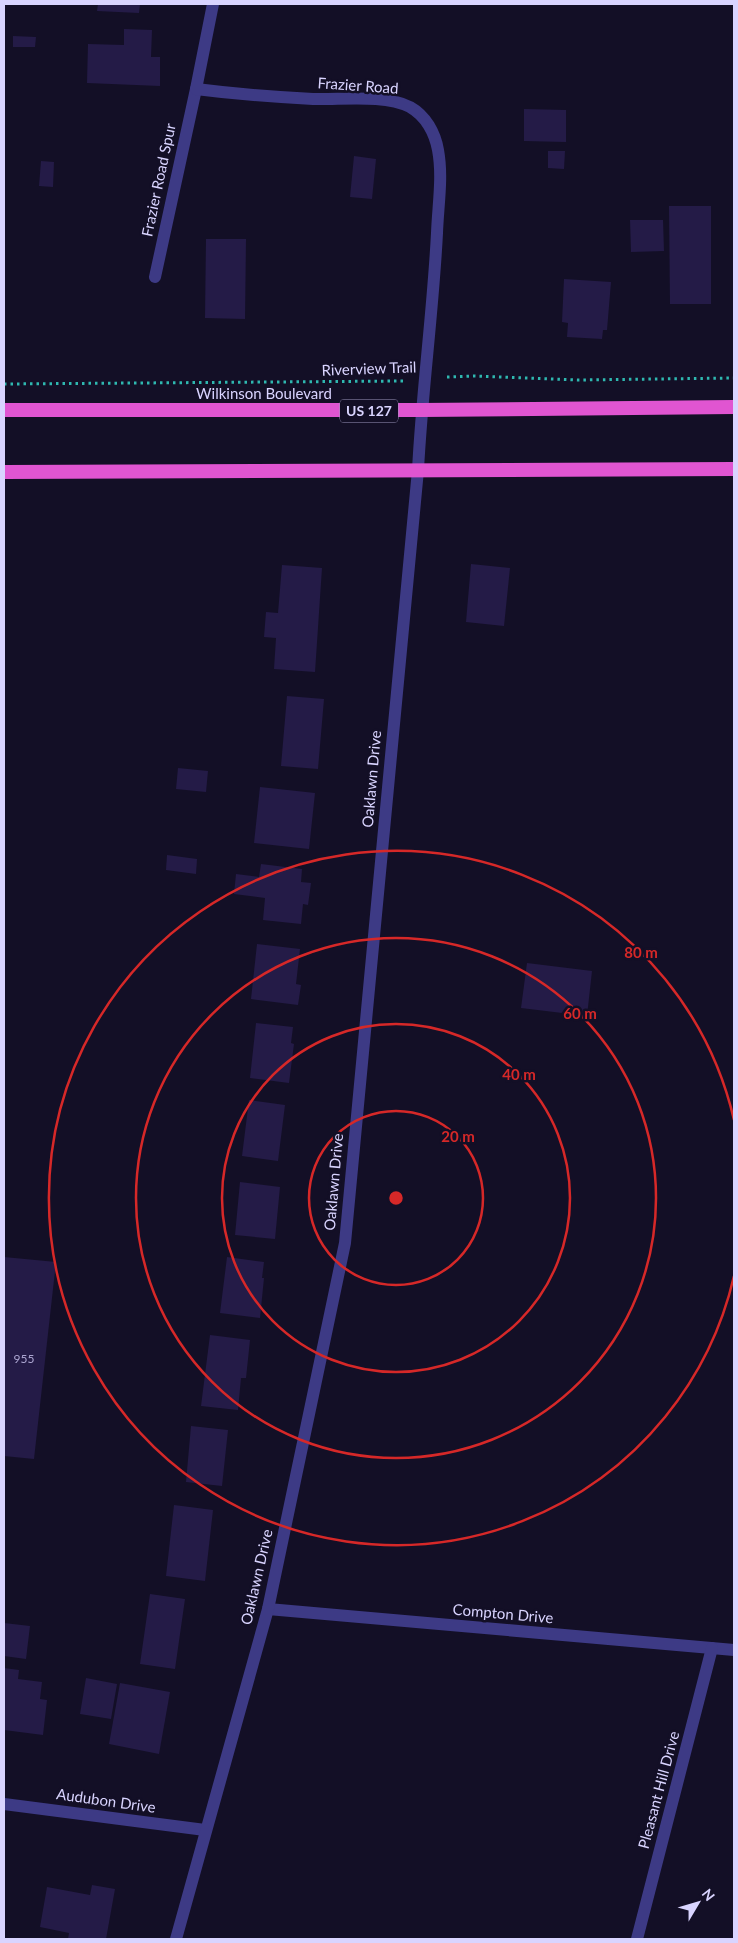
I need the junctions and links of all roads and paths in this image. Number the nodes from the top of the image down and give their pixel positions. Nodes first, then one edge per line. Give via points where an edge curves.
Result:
1 (213, 4) edge
2 (196, 89) junction
3 (155, 277) dead end
4 (425, 378) junction
5 (734, 378) edge
6 (4, 384) edge
7 (734, 407) edge
8 (4, 410) edge
9 (421, 410) junction
10 (734, 469) edge
11 (418, 470) junction
12 (4, 472) edge
13 (268, 1609) junction
14 (712, 1648) junction
15 (734, 1650) edge
16 (4, 1804) edge
17 (205, 1830) junction
18 (176, 1939) edge
19 (637, 1939) edge

1 - 2 street
2 - 3 street, Frazier Road Spur
2 - 4 street, Frazier Road via 262,96 390,102 410,108 426,120 438,149 441,182
4 - 5 path, Riverview Trail
4 - 6 path, Riverview Trail via 395,382
4 - 9 street, Frazier Road
7 - 9 highway, Wilkinson Boulevard / US 127
8 - 9 highway, Wilkinson Boulevard / US 127
9 - 11 street, Oaklawn Drive
10 - 11 highway
11 - 12 highway
11 - 13 street, Oaklawn Drive via 344,1244
13 - 14 street, Compton Drive
13 - 17 street, Oaklawn Drive
14 - 15 street, Compton Drive
14 - 19 street, Pleasant Hill Drive
16 - 17 street, Audubon Drive
17 - 18 street, Oaklawn Drive

